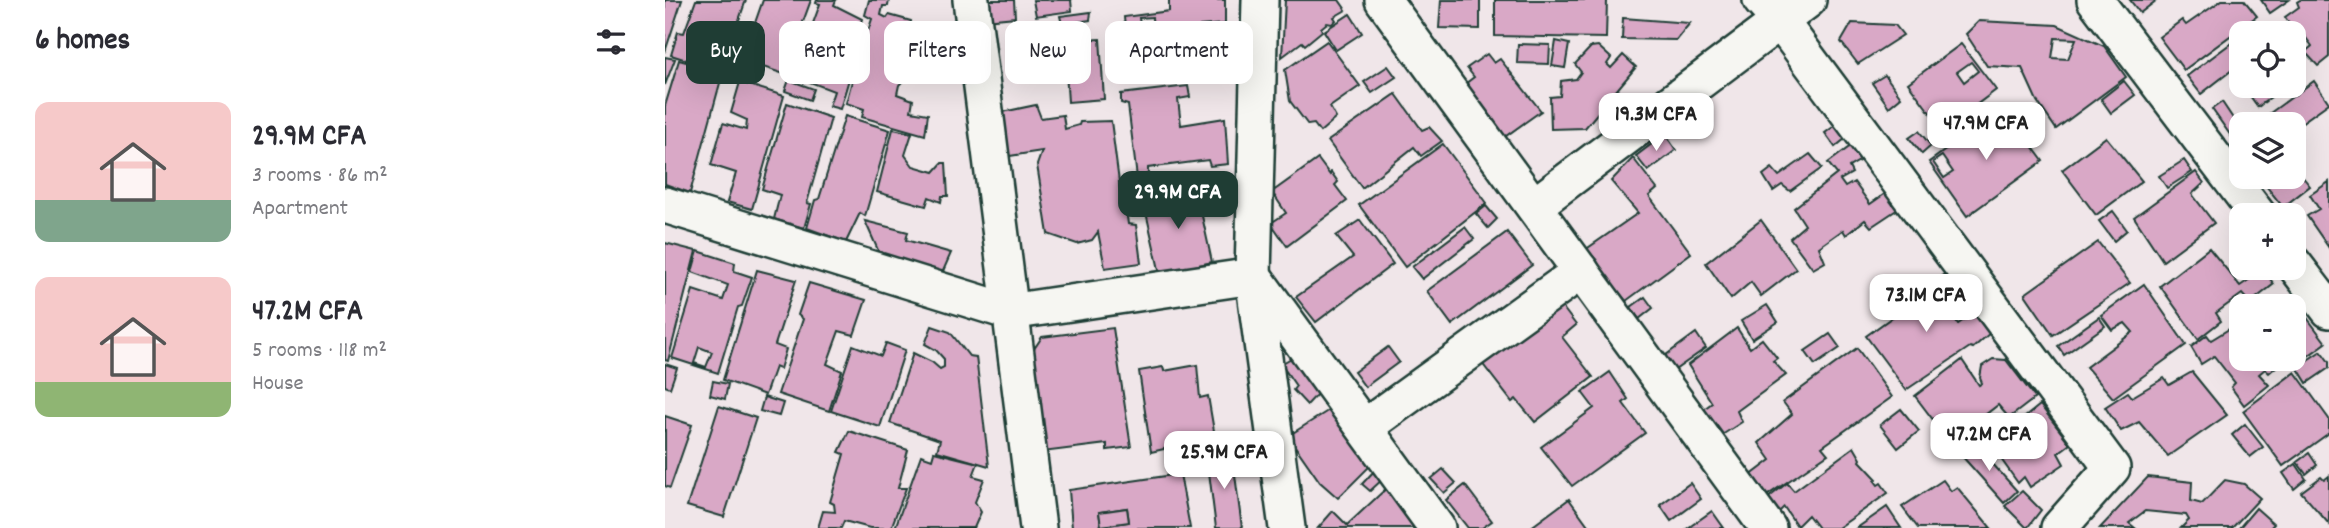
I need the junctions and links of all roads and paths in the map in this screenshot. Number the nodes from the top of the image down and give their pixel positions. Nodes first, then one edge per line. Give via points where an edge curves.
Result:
1 (971, 0) edge
2 (1260, 0) edge
3 (1383, 0) edge
4 (1808, 0) edge
5 (2095, 0) edge
6 (1771, 10) edge
7 (2248, 203) edge
8 (665, 205) edge
9 (1534, 206) junction
10 (1581, 271) junction
11 (1253, 276) junction
12 (2306, 280) edge
13 (2329, 310) edge
14 (1010, 312) junction
15 (1365, 426) junction
16 (1038, 528) edge
17 (1287, 528) edge
18 (1437, 528) edge
19 (1768, 528) edge
20 (2059, 528) edge

1 - 14 street
2 - 11 street
3 - 9 street
4 - 6 street
5 - 7 street
6 - 9 street
6 - 20 street via 2112,468
8 - 14 street
9 - 10 street
10 - 15 street
10 - 19 street
11 - 14 street
11 - 15 street
11 - 17 street
12 - 13 street
14 - 16 street
15 - 18 street

